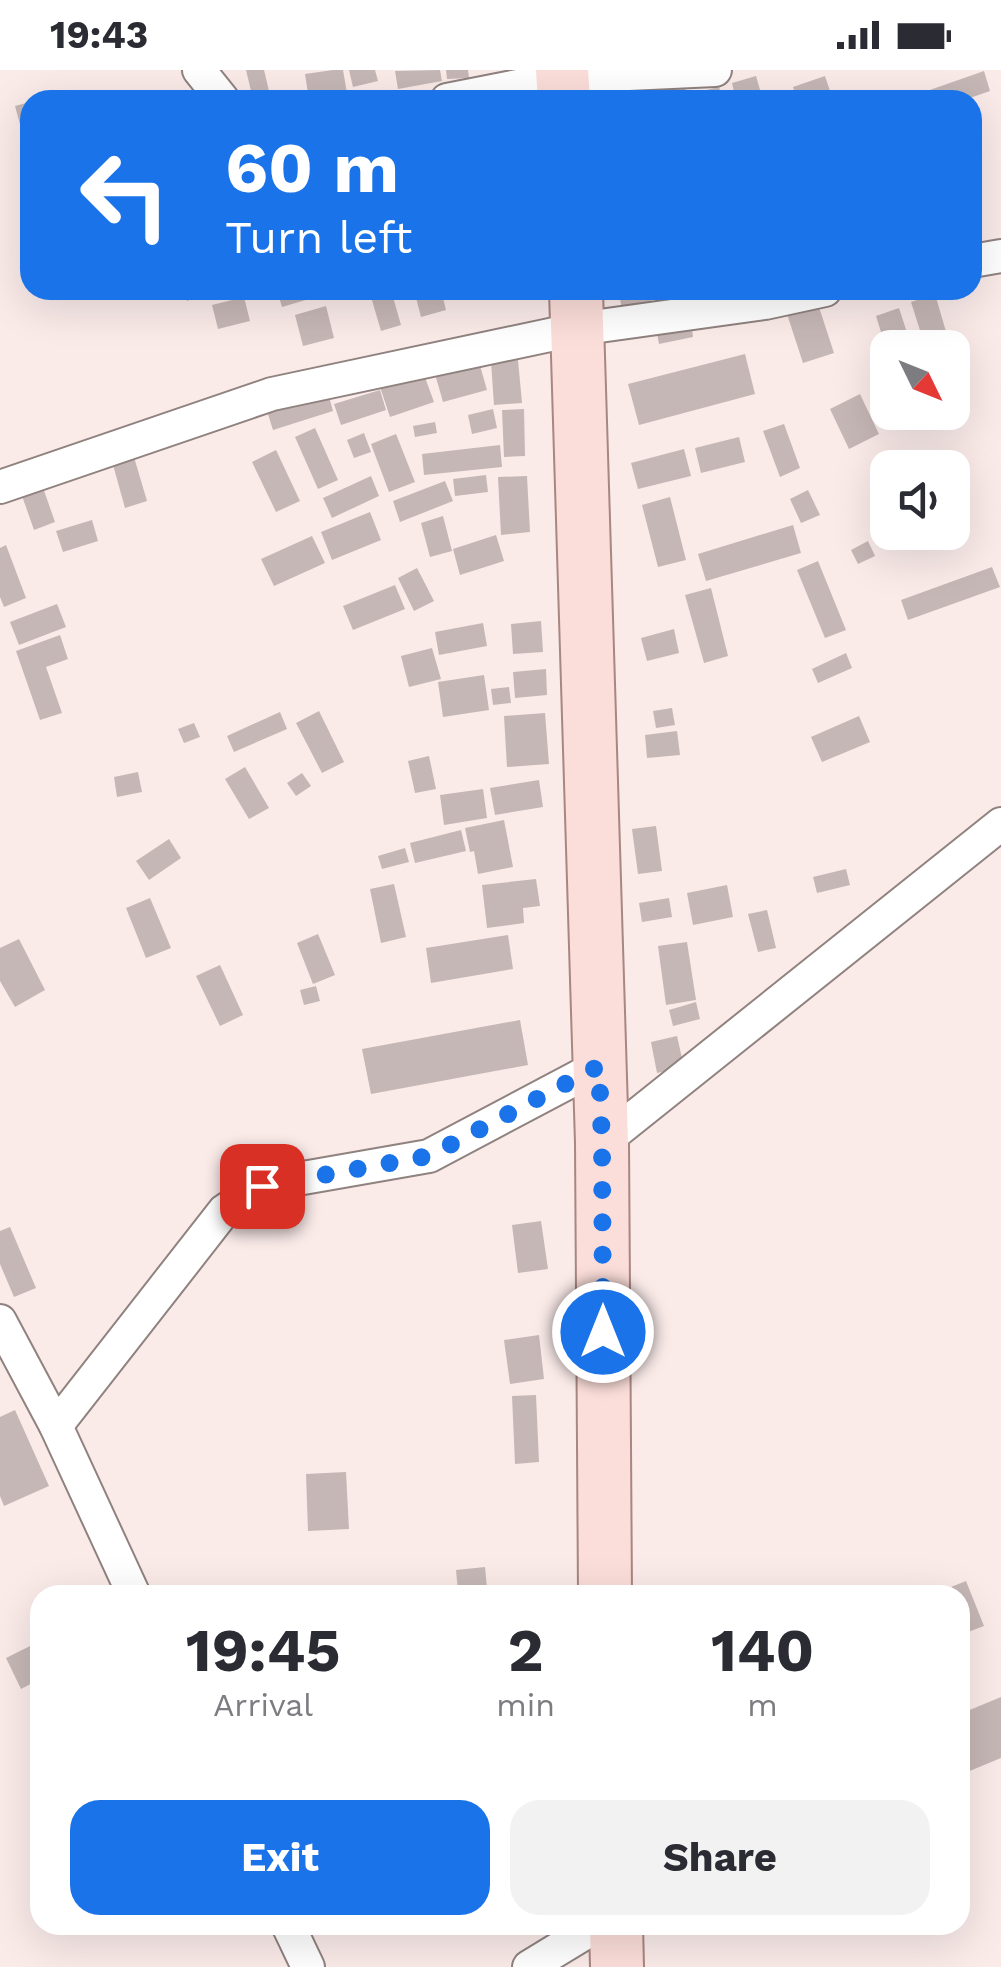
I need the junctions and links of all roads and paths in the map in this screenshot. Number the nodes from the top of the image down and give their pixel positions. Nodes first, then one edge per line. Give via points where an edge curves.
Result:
1 (199, 70) edge
2 (715, 70) edge
3 (563, 82) edge
4 (215, 90) edge
5 (511, 90) edge
6 (779, 300) edge
7 (577, 309) edge
8 (0, 486) edge
9 (1001, 824) edge
10 (599, 1066) junction
11 (602, 1143) junction
12 (0, 1321) edge
13 (56, 1426) junction
14 (129, 1585) edge
15 (605, 1585) edge
16 (293, 1935) edge
17 (582, 1935) edge
18 (616, 1935) edge
19 (308, 1967) edge
20 (529, 1967) edge
21 (617, 1967) edge

1 - 4 street
2 - 3 street
3 - 5 street
6 - 7 street
7 - 8 street via 272,394
7 - 10 main road
9 - 11 street
10 - 11 main road
10 - 13 street via 429,1156 262,1186 224,1211
11 - 15 main road
12 - 13 street
13 - 14 street
16 - 19 street
17 - 20 street
18 - 21 main road

